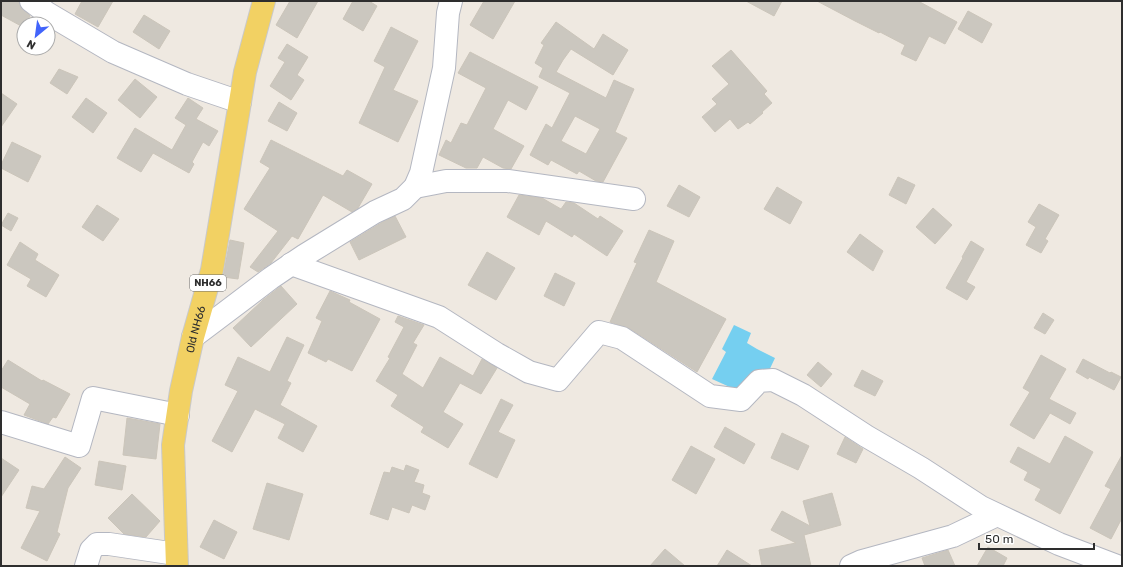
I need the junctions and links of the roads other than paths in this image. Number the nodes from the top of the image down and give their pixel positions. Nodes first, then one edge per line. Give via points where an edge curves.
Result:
1 (31, 1) edge
2 (264, 1) edge
3 (451, 1) edge
4 (240, 102) junction
5 (415, 187) junction
6 (634, 199) dead end
7 (291, 264) junction
8 (193, 337) junction
9 (178, 415) junction
10 (1, 422) edge
11 (997, 515) junction
12 (176, 560) edge
13 (1109, 564) edge
14 (86, 566) edge
15 (851, 566) edge

1 - 4 street via 113,52 187,84
2 - 4 main road, Old NH66 / NH66 via 245,72
3 - 5 street via 444,68 421,173
4 - 8 main road, Old NH66 / NH66 via 212,270
5 - 6 street via 446,181 508,181
5 - 7 street via 403,199 375,212
7 - 8 street
7 - 11 street via 439,317 529,372 558,380 599,332 622,338 710,396 741,400 759,381 773,380 803,395
8 - 9 main road, Old NH66 / NH66
9 - 10 street via 93,398 79,446
9 - 12 main road, Old NH66 / NH66 via 173,446
11 - 13 street via 1058,544
11 - 15 street via 953,536
12 - 14 street via 109,544 97,544 91,550

